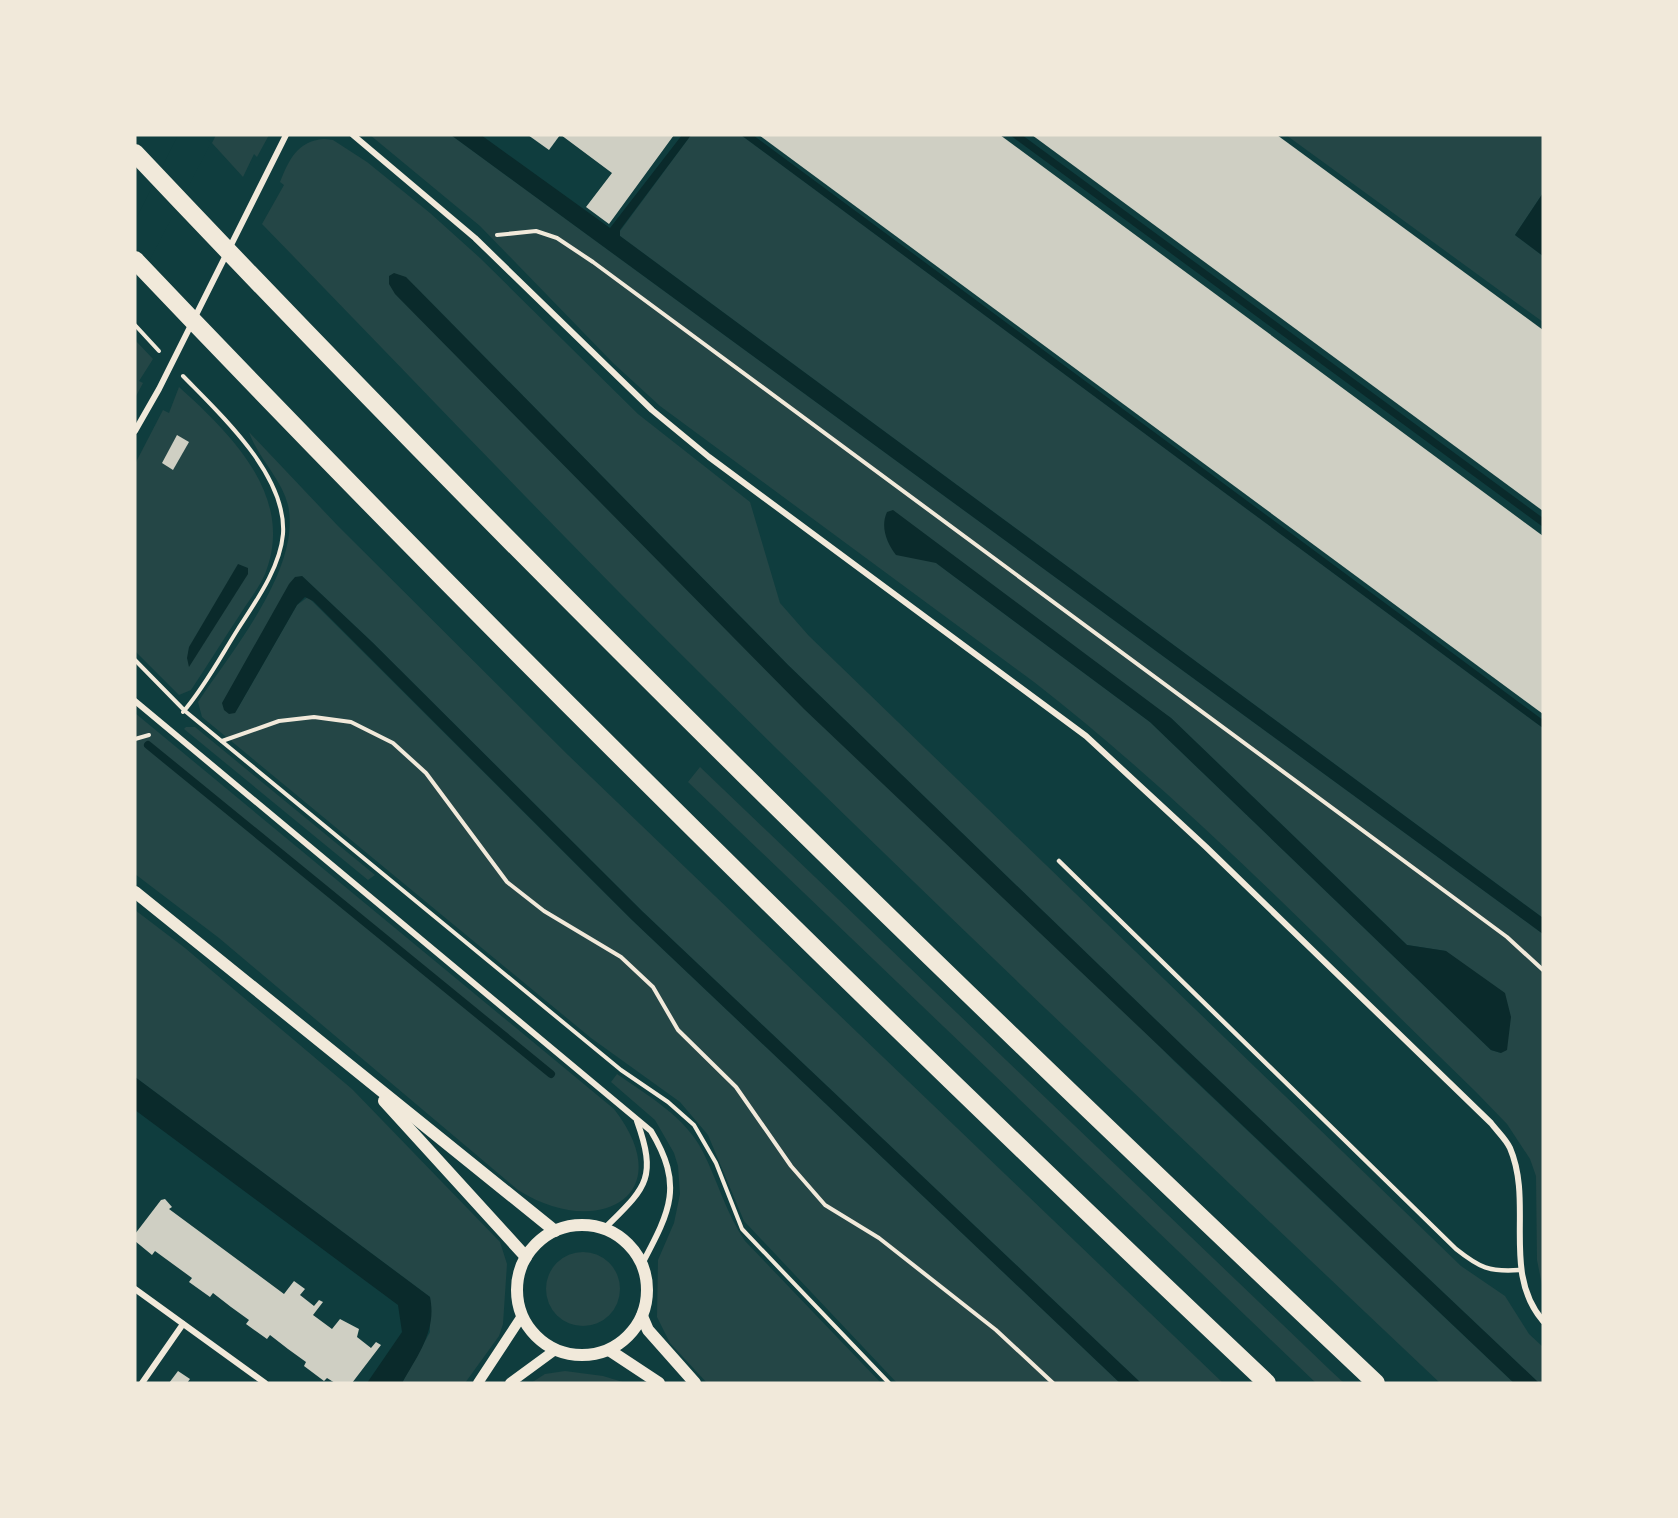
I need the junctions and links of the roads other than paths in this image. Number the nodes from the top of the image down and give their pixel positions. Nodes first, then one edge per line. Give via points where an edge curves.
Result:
1 (286, 135) edge
2 (353, 135) edge
3 (135, 153) edge
4 (135, 260) edge
5 (135, 431) edge
6 (135, 701) edge
7 (1059, 861) dead end
8 (135, 892) edge
9 (359, 1074) junction
10 (636, 1117) junction
11 (604, 1229) junction
12 (555, 1231) junction
13 (526, 1257) junction
14 (642, 1264) junction
15 (1520, 1270) junction
16 (135, 1289) edge
17 (522, 1316) junction
18 (642, 1316) junction
19 (1543, 1322) edge
20 (183, 1324) junction
21 (555, 1350) junction
22 (609, 1350) junction
23 (142, 1383) edge
24 (265, 1383) edge
25 (478, 1383) edge
26 (510, 1383) edge
27 (659, 1383) edge
28 (695, 1383) edge
29 (1267, 1383) edge
30 (1376, 1383) edge

1 - 5 street
2 - 15 street via 475,238 652,410 709,457 1086,736 1491,1123 1509,1146 1519,1176
3 - 30 highway via 317,345 692,726 1087,1111
4 - 29 highway via 273,405 650,785 1039,1167
6 - 10 street
7 - 15 lane via 1456,1249 1478,1266 1497,1271
8 - 9 main road
9 - 12 main road
9 - 13 main road
10 - 11 street via 647,1149 648,1171 637,1196
10 - 14 street via 655,1138 671,1173 668,1209
11 - 12 main road via 579,1225
11 - 14 main road via 627,1242
12 - 13 main road
13 - 17 main road via 518,1280
14 - 18 main road via 647,1290
15 - 19 street via 1529,1298
16 - 20 street
17 - 21 main road via 536,1336
17 - 25 street
18 - 22 main road via 629,1336
18 - 28 main road via 648,1330
20 - 23 street
20 - 24 street
21 - 22 main road via 582,1355
21 - 26 street
22 - 27 main road

